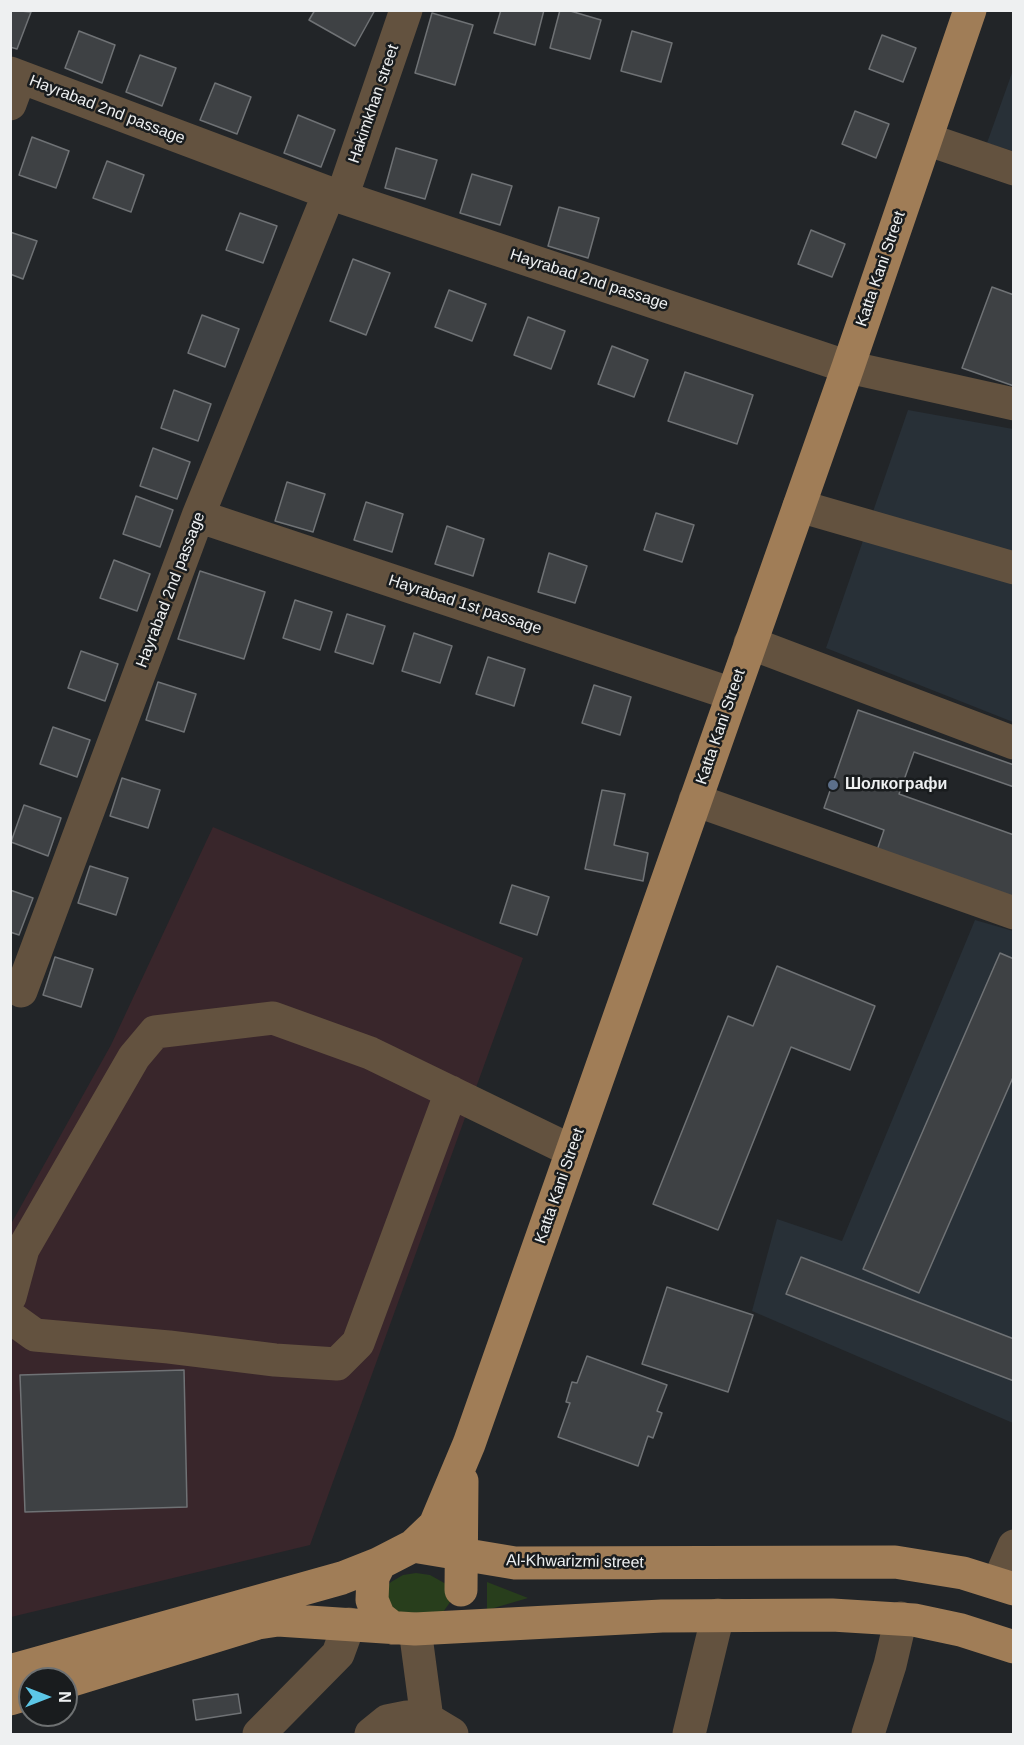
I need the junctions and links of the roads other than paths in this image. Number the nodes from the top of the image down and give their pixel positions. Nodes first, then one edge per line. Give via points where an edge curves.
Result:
1 (406, 10) edge
2 (970, 10) edge
3 (14, 85) edge
4 (926, 139) junction
5 (1014, 169) edge
6 (335, 195) junction
7 (848, 367) junction
8 (1014, 404) edge
9 (799, 506) junction
10 (198, 516) junction
11 (1014, 568) edge
12 (750, 643) junction
13 (732, 694) junction
14 (1014, 743) edge
15 (695, 800) junction
16 (1014, 913) edge
17 (21, 991) dead end
18 (451, 1092) junction
19 (572, 1151) junction
20 (10, 1297) edge
21 (10, 1317) edge
22 (469, 1444) junction
23 (462, 1490) junction
24 (1014, 1546) edge
25 (421, 1547) junction
26 (461, 1554) junction
27 (380, 1563) junction
28 (515, 1563) junction
29 (1006, 1586) edge
30 (461, 1590) junction
31 (718, 1615) junction
32 (901, 1618) junction
33 (349, 1624) junction
34 (415, 1629) junction
35 (1014, 1647) edge
36 (10, 1671) edge
37 (78, 1678) edge
38 (440, 1726) edge
39 (259, 1734) edge
40 (371, 1734) edge
41 (689, 1734) edge
42 (868, 1734) edge

1 - 6 street, Hakimkhаn street
2 - 4 main road, Katta Kani Street
3 - 6 street, Hayrаbаd 2nd passage
4 - 5 street
4 - 7 main road, Katta Kani Street
6 - 7 street, Hayrаbаd 2nd passage
6 - 10 street, Hayrаbаd 2nd passage
7 - 8 street, Hayrаbаd 2nd passage
7 - 9 main road, Katta Kani Street
9 - 11 street
9 - 12 main road, Katta Kani Street
10 - 13 street, Hayrаbаd 1st passage
10 - 17 street, Hayrаbаd 2nd passage
12 - 13 main road, Katta Kani Street
12 - 14 street
13 - 15 main road, Katta Kani Street
15 - 16 street
15 - 19 main road, Katta Kani Street
18 - 19 street
18 - 20 street via 370,1053 273,1018 155,1032 134,1057 23,1249
18 - 21 street via 358,1343 337,1364 35,1335
19 - 22 main road, Katta Kani Street
22 - 23 main road
22 - 25 main road via 435,1525
23 - 26 main road
23 - 28 main road via 478,1528 502,1555
24 - 29 street
25 - 26 main road, Al-Khwarizmi street
25 - 27 main road
25 - 30 main road via 440,1553 451,1563
26 - 28 main road, Al-Khwarizmi street
26 - 30 main road
27 - 34 main road via 373,1577 372,1600 377,1614 384,1623
27 - 36 main road via 316,1586
28 - 29 main road, Al-Khwarizmi street via 895,1562 940,1568
30 - 34 main road via 456,1611 448,1622
31 - 32 main road
31 - 34 main road
31 - 41 street
32 - 35 main road via 961,1630
32 - 42 street
33 - 34 main road
33 - 37 main road via 294,1620 258,1623
33 - 39 street via 338,1654
34 - 38 street
38 - 40 street via 407,1717 387,1721

